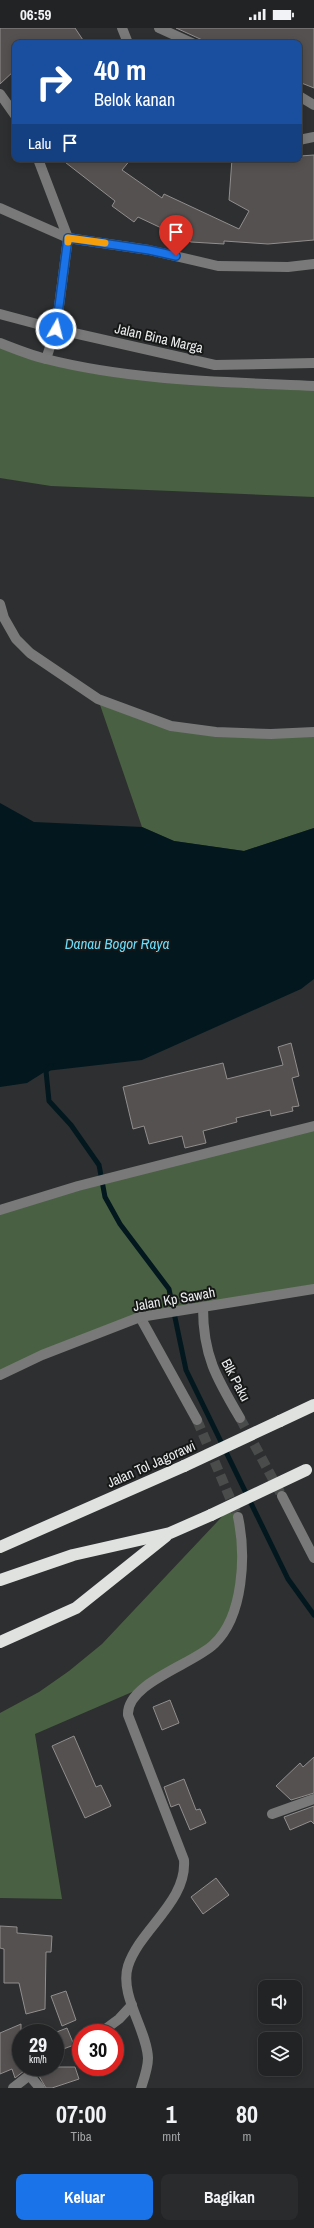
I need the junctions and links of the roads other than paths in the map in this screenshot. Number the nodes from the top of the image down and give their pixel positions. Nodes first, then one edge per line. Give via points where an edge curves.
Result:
1 (122, 28) edge
2 (159, 28) edge
3 (127, 40) edge
4 (185, 40) edge
5 (0, 94) edge
6 (302, 98) edge
7 (4, 102) edge
8 (314, 105) edge
9 (12, 111) edge
10 (314, 137) edge
11 (302, 139) edge
12 (39, 162) edge
13 (0, 208) edge
14 (68, 238) junction
15 (314, 264) edge
16 (0, 314) edge
17 (56, 329) junction
18 (0, 343) edge
19 (46, 359) junction
20 (314, 363) edge
21 (314, 386) edge
22 (0, 604) edge
23 (314, 732) edge
24 (314, 1126) edge
25 (0, 1210) edge
26 (314, 1289) edge
27 (204, 1308) junction
28 (144, 1316) junction
29 (0, 1375) edge
30 (314, 1405) edge
31 (240, 1418) tunnel mouth
32 (197, 1420) tunnel mouth
33 (310, 1468) edge
34 (282, 1496) tunnel mouth
35 (238, 1516) tunnel mouth
36 (170, 1534) junction
37 (0, 1547) edge
38 (314, 1558) edge
39 (0, 1580) edge
40 (0, 1642) edge
41 (314, 1799) edge
42 (272, 1814) dead end
43 (132, 2005) junction
44 (112, 2024) edge
45 (28, 2076) edge
46 (30, 2076) edge
47 (13, 2088) edge
48 (40, 2088) edge
49 (141, 2088) edge

1 - 3 street
2 - 4 street
5 - 7 street
6 - 8 street
7 - 9 street
10 - 11 street
12 - 14 street
13 - 14 street
14 - 15 street via 149,250 218,266 288,267
14 - 17 street
16 - 17 street, Jalan Bina Marga
17 - 19 street
17 - 20 street, Jalan Bina Marga via 215,365
18 - 19 street
19 - 21 street via 161,377 238,384
22 - 23 street via 4,618 16,639 30,653 98,699 171,726 216,732
24 - 25 street via 78,1186
26 - 27 street, Jalan Kp Sawah
27 - 28 street, Jalan Kp Sawah
27 - 31 street, Blk Paku via 203,1326 210,1363
28 - 29 street, Jalan Kp Sawah via 42,1355
28 - 32 street
30 - 37 highway, Jalan Tol Jagorawi, bridge via 184,1466
33 - 36 highway, bridge
34 - 38 street
35 - 43 street via 244,1560 232,1615 225,1629 215,1643 196,1658 144,1687 128,1709 128,1715 184,1860 185,1871 182,1885 128,1966 127,1981
36 - 39 highway via 73,1555
36 - 40 highway via 76,1608
41 - 42 street
43 - 44 street
43 - 49 street via 146,2044 148,2059
45 - 47 street
46 - 48 street

